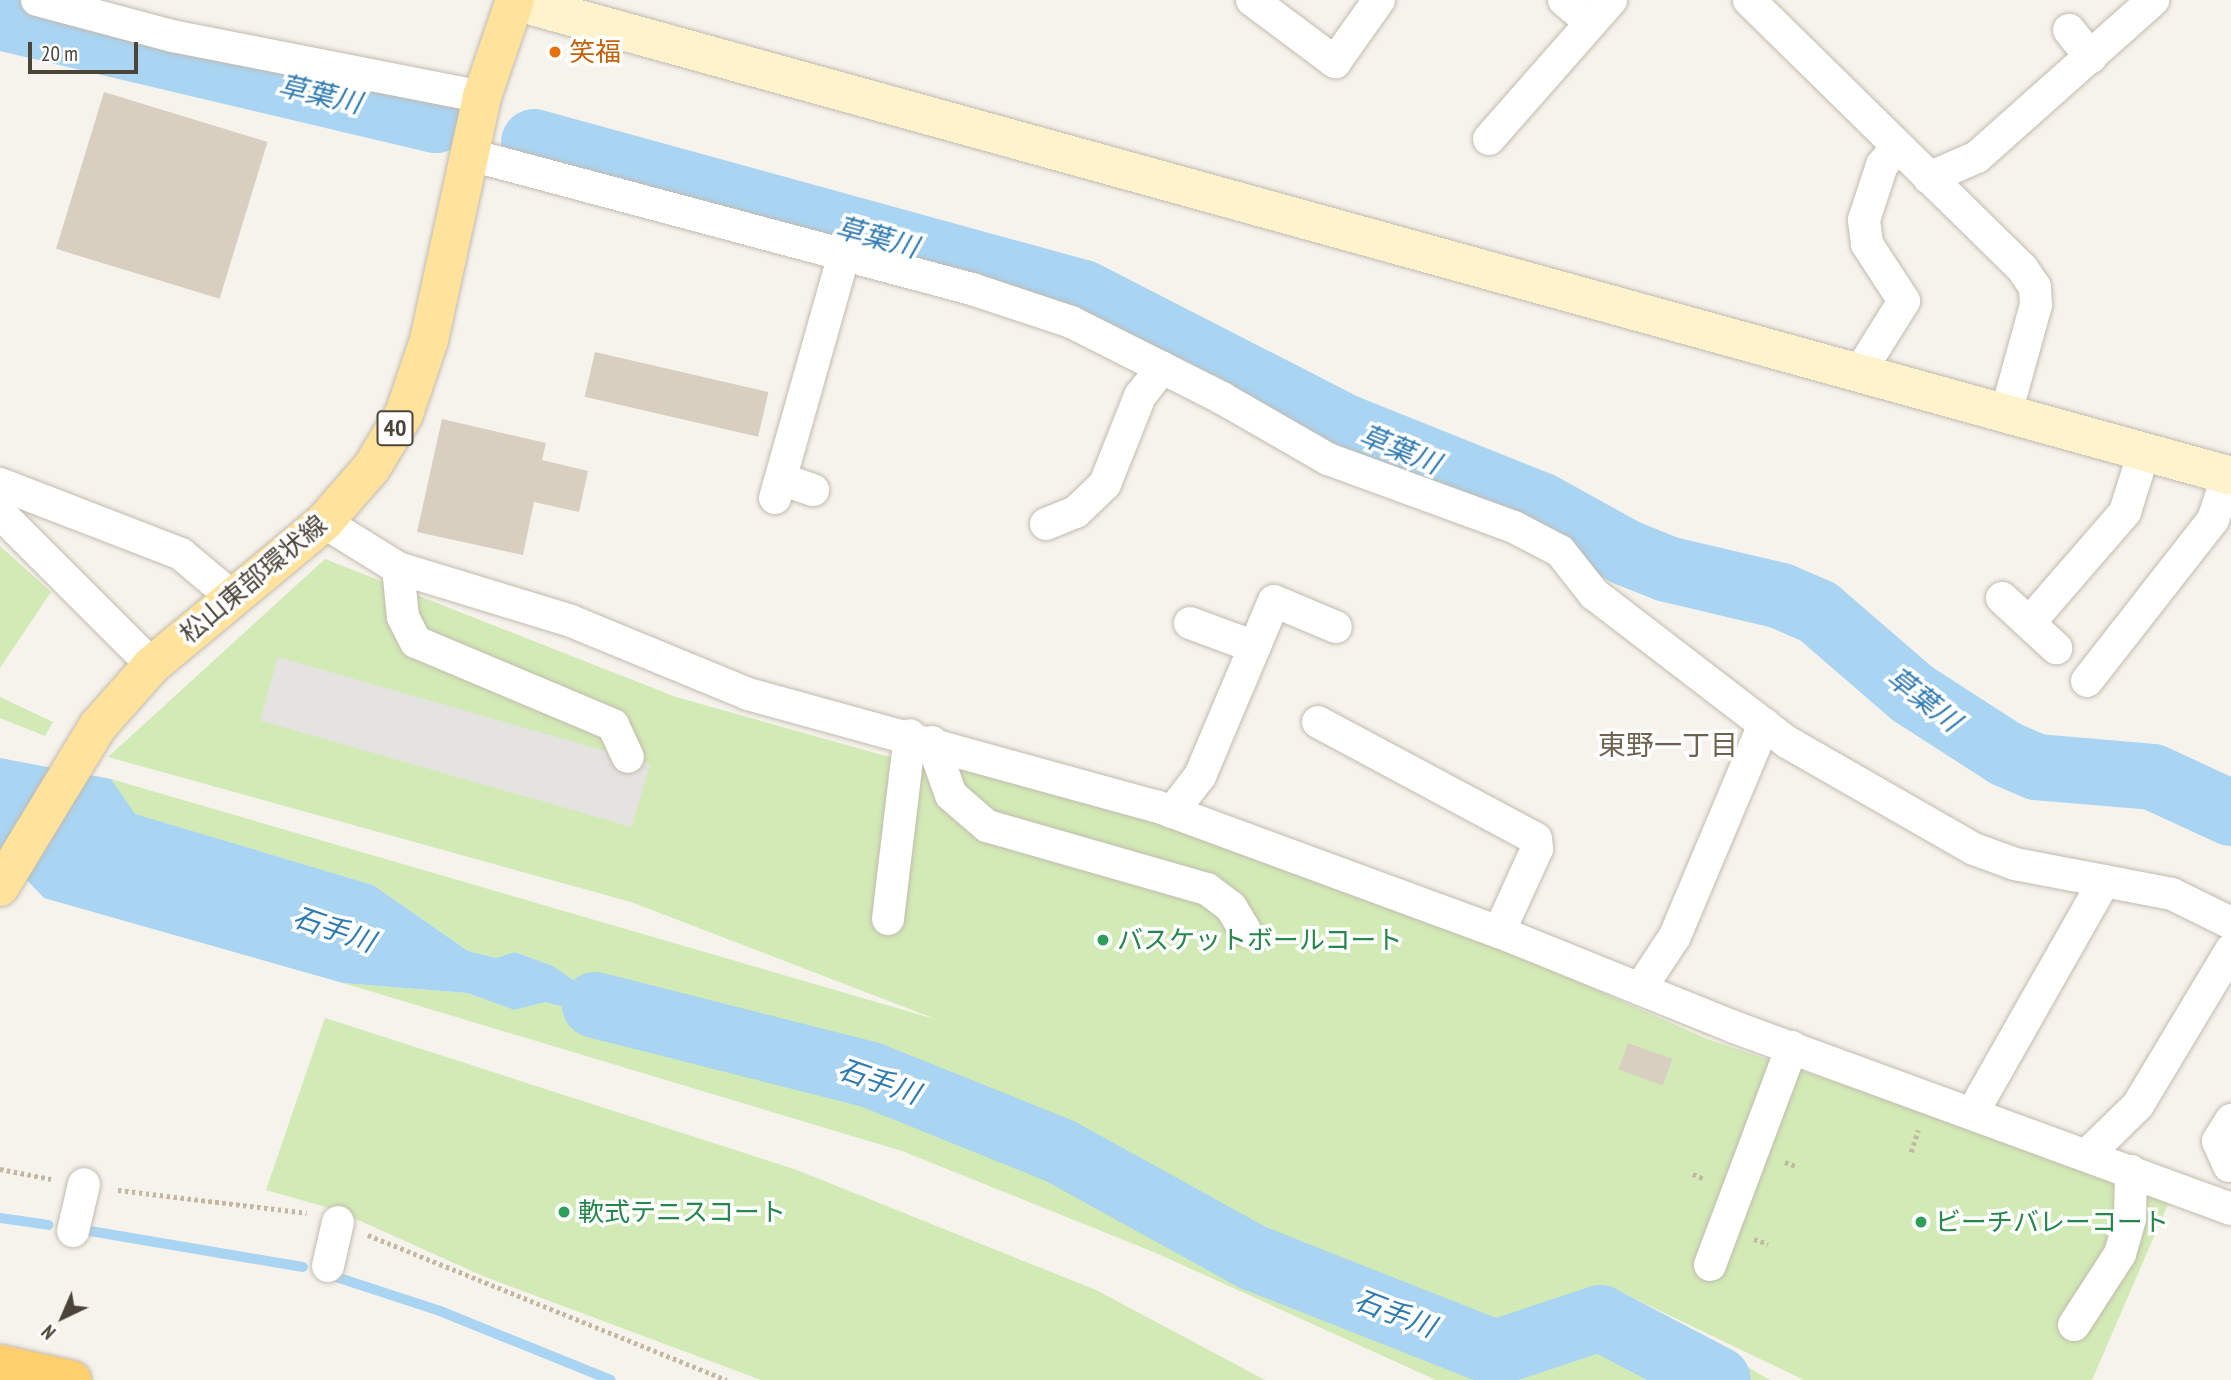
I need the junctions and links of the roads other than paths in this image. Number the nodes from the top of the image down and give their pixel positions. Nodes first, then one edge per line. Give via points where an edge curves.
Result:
1 (37, 0) edge
2 (513, 0) edge
3 (1252, 0) edge
4 (1379, 0) edge
5 (1564, 0) edge
6 (1749, 0) edge
7 (2153, 0) edge
8 (1601, 12) edge
9 (2069, 30) dead end
10 (2091, 57) junction
11 (482, 97) junction
12 (1489, 139) dead end
13 (1897, 147) junction
14 (467, 153) junction
15 (1929, 178) junction
16 (844, 254) junction
17 (1162, 368) junction
18 (1859, 373) junction
19 (2006, 413) junction
20 (2144, 452) junction
21 (2229, 476) edge
22 (0, 484) edge
23 (813, 490) dead end
24 (0, 513) edge
25 (324, 522) junction
26 (1046, 524) dead end
27 (398, 568) junction
28 (231, 596) junction
29 (2002, 598) dead end
30 (1190, 623) dead end
31 (2029, 623) junction
32 (1336, 627) dead end
33 (1255, 647) junction
34 (2056, 648) dead end
35 (152, 665) junction
36 (2087, 681) dead end
37 (1318, 722) dead end
38 (1764, 724) junction
39 (921, 739) junction
40 (628, 757) dead end
41 (1172, 812) junction
42 (2104, 881) junction
43 (0, 887) edge
44 (888, 919) dead end
45 (2231, 923) edge
46 (1244, 929) dead end
47 (1499, 932) junction
48 (2231, 950) edge
49 (1640, 989) junction
50 (1792, 1047) junction
51 (1973, 1112) junction
52 (2231, 1120) edge
53 (2087, 1155) junction
54 (2229, 1166) dead end
55 (2132, 1171) junction
56 (84, 1184) dead end
57 (2231, 1209) edge
58 (338, 1223) dead end
59 (73, 1231) dead end
60 (1710, 1265) dead end
61 (328, 1266) dead end
62 (2074, 1325) dead end
63 (0, 1364) edge
64 (72, 1380) edge

1 - 11 street via 172,36
2 - 11 main road, 松山東部環状線 / 40
2 - 18 street
3 - 4 street via 1335,62
5 - 8 street
6 - 13 street
7 - 10 street
8 - 12 street
9 - 10 street
10 - 15 street via 1977,157
11 - 14 main road, 松山東部環状線 / 40
13 - 15 street
13 - 18 street via 1882,165 1864,220 1867,244 1903,300
14 - 16 street
14 - 25 main road, 松山東部環状線 / 40 via 429,340 404,414 372,467
15 - 19 street via 2035,287 2036,305
16 - 17 street via 1071,322
16 - 23 street via 778,488
17 - 26 street via 1140,396 1105,484 1076,512
17 - 38 street via 1328,460 1514,527 1560,551 1594,594
18 - 19 street
19 - 20 street
20 - 21 street
20 - 31 street via 2125,512
21 - 36 street via 2213,520
22 - 28 street via 181,554
24 - 35 street
25 - 27 street
25 - 28 main road, 松山東部環状線 / 40
27 - 39 street via 571,621 748,694
27 - 40 street via 403,617 416,642 612,725
28 - 35 main road, 松山東部環状線 / 40
29 - 31 street
30 - 33 street
31 - 34 street
32 - 33 street via 1275,601
33 - 41 street via 1200,776
35 - 43 main road, 松山東部環状線 / 40 via 85,745
37 - 47 street via 1536,839 1537,849
38 - 42 street via 1845,779 1974,849 2015,864
38 - 49 street via 1675,936
39 - 41 street
39 - 44 street
39 - 46 street via 951,795 987,826 1208,889 1231,907
41 - 47 street
42 - 45 street via 2172,894
42 - 51 street
47 - 49 street
48 - 53 street via 2138,1105
49 - 50 street
50 - 51 street
50 - 60 street
51 - 53 street
52 - 54 street via 2218,1141
53 - 55 street
55 - 57 street
55 - 62 street via 2130,1218 2120,1254
56 - 59 street
58 - 61 street
63 - 64 highway

